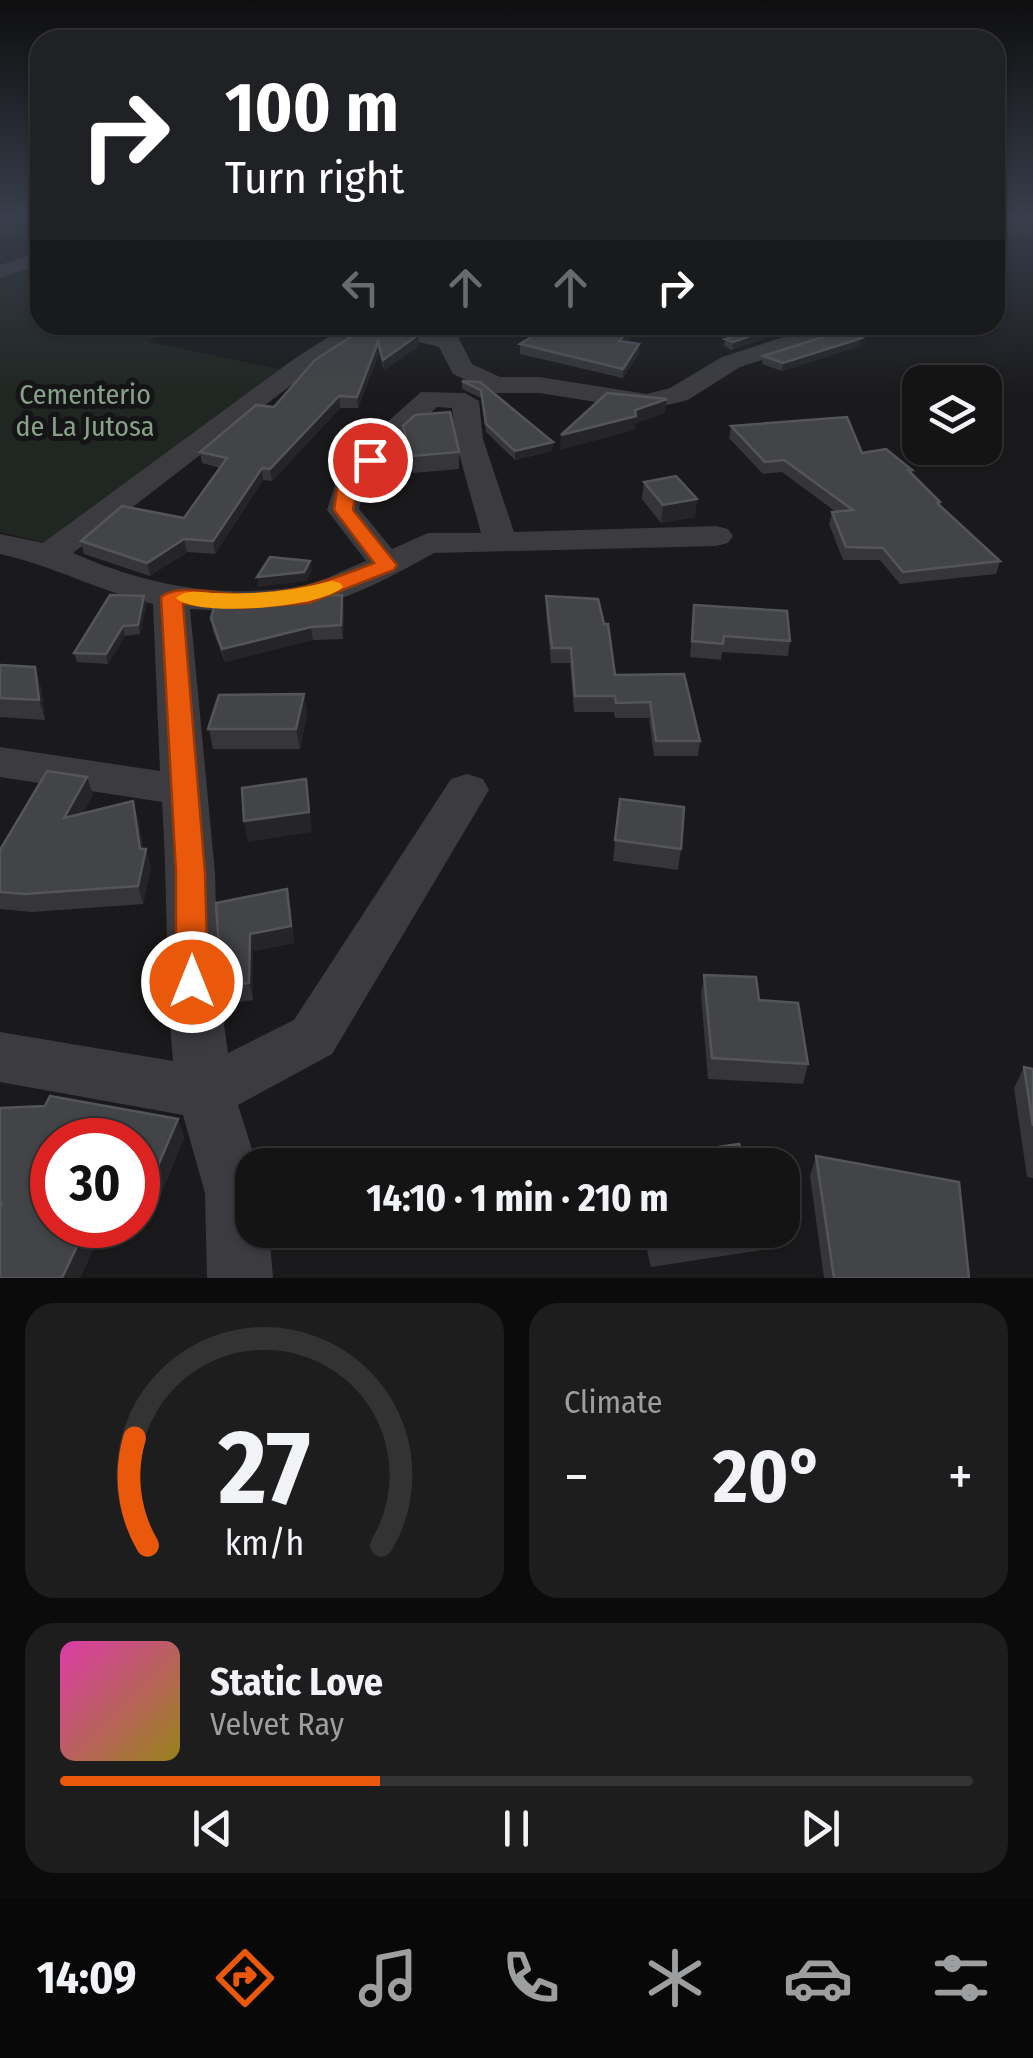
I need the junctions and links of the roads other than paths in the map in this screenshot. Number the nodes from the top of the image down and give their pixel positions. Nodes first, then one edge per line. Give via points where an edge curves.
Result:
1 (349, 335) edge
2 (430, 335) edge
3 (813, 335) edge
4 (716, 536) dead end
5 (501, 543) junction
6 (0, 544) edge
7 (49, 555) junction
8 (387, 565) junction
9 (172, 597) junction
10 (0, 762) edge
11 (183, 790) junction
12 (467, 790) dead end
13 (0, 1057) edge
14 (205, 1094) junction
15 (240, 1278) edge

1 - 7 street
2 - 3 street via 449,342 462,368 496,385 647,402 678,394 731,362
4 - 5 street
5 - 8 street via 428,543
5 - 8 street via 469,439 465,402 431,398 394,431 342,500
6 - 7 street
7 - 9 street via 114,584
8 - 9 street via 309,596
9 - 11 street
10 - 11 street
11 - 14 street
12 - 14 street via 313,1036
13 - 14 street
14 - 15 street via 236,1192

